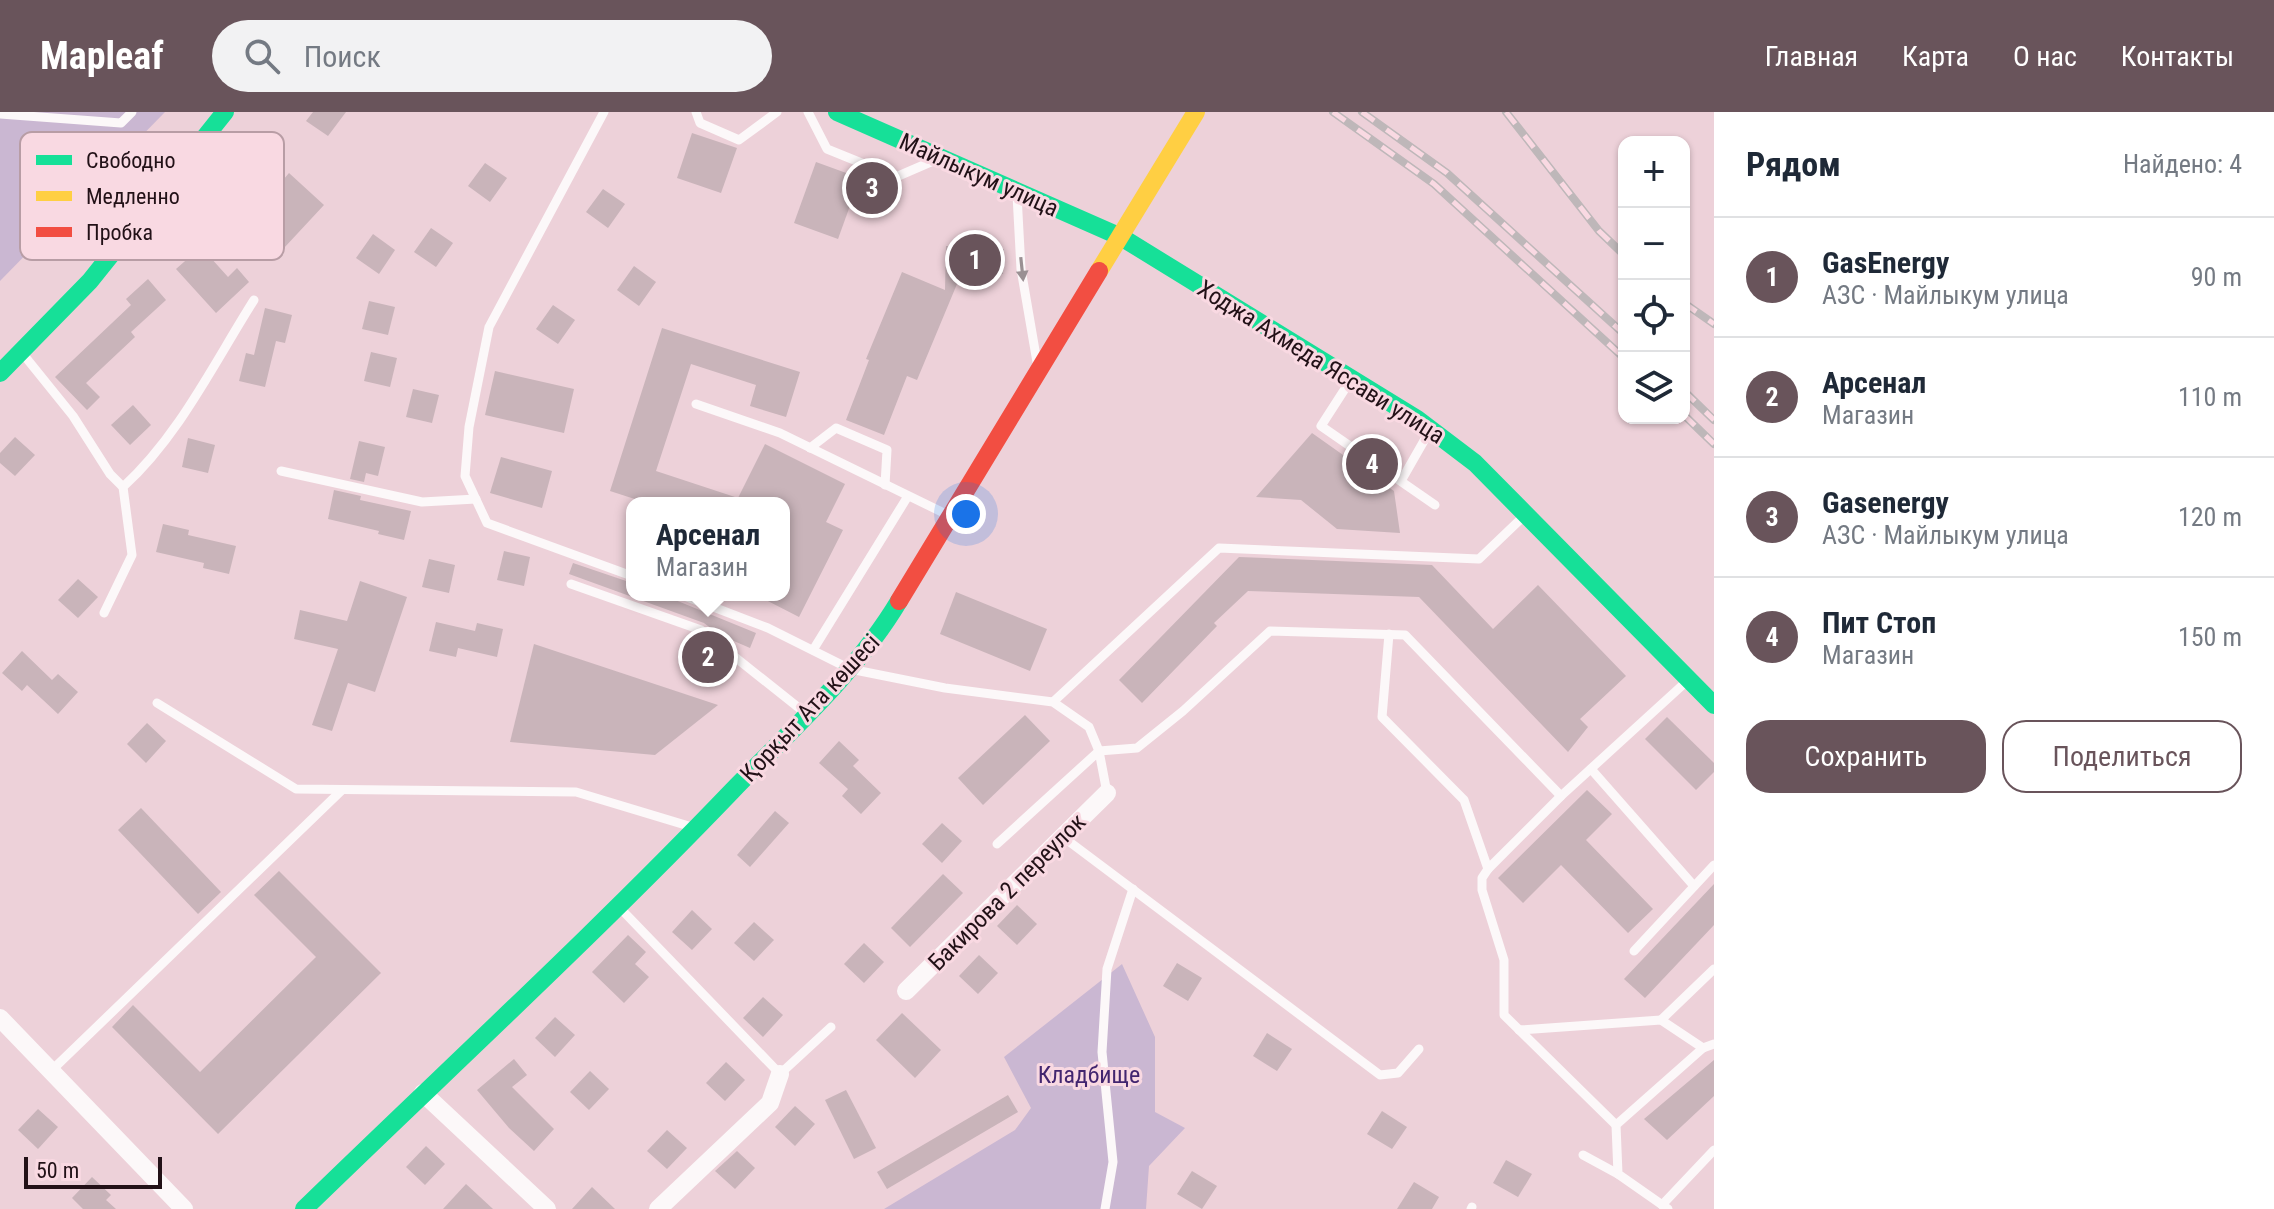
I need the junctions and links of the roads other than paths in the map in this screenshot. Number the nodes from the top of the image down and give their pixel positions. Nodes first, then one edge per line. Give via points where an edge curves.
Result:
1 (132, 112) edge
2 (225, 112) edge
3 (604, 112) edge
4 (696, 112) edge
5 (777, 112) edge
6 (808, 112) edge
7 (837, 112) edge
8 (1196, 112) edge
9 (0, 114) edge
10 (209, 132) edge
11 (941, 158) junction
12 (1017, 191) junction
13 (1121, 237) junction
14 (107, 260) edge
15 (254, 300) dead end
16 (21, 351) junction
17 (0, 373) edge
18 (1039, 373) junction
19 (1352, 379) junction
20 (696, 404) dead end
21 (1430, 429) junction
22 (810, 448) junction
23 (281, 471) dead end
24 (1401, 481) junction
25 (885, 485) junction
26 (123, 487) junction
27 (908, 496) junction
28 (476, 499) junction
29 (1435, 505) dead end
30 (1526, 514) junction
31 (951, 517) junction
32 (626, 574) edge
33 (571, 584) dead end
34 (698, 601) edge
35 (104, 613) dead end
36 (1389, 634) junction
37 (813, 650) junction
38 (850, 669) junction
39 (1690, 678) junction
40 (1053, 702) junction
41 (157, 703) dead end
42 (1714, 705) edge
43 (806, 715) junction
44 (1099, 751) junction
45 (1591, 769) junction
46 (342, 789) junction
47 (1107, 793) joint
48 (1561, 796) junction
49 (697, 828) junction
50 (1063, 837) junction
51 (997, 844) dead end
52 (1714, 865) edge
53 (1488, 869) junction
54 (1694, 886) junction
55 (1133, 889) junction
56 (617, 905) junction
57 (1634, 951) dead end
58 (1714, 969) edge
59 (906, 991) dead end
60 (0, 1018) edge
61 (1661, 1020) junction
62 (831, 1027) dead end
63 (1519, 1030) junction
64 (1714, 1044) edge
65 (1703, 1048) junction
66 (1419, 1049) dead end
67 (51, 1071) junction
68 (780, 1074) junction
69 (423, 1093) junction
70 (1616, 1125) junction
71 (1714, 1150) edge
72 (1583, 1155) dead end
73 (1618, 1174) junction
74 (1665, 1207) edge
75 (184, 1209) edge
76 (304, 1209) edge
77 (547, 1209) edge
78 (658, 1209) edge
79 (1105, 1209) edge

1 - 9 lane via 121,123
2 - 10 main road
3 - 28 lane via 489,327 465,476
4 - 5 lane via 700,123 739,140
6 - 11 lane via 827,149 896,177
7 - 11 main road, Майлыкум улица
8 - 13 main road, Қорқыт Ата көшесі
11 - 12 main road, Майлыкум улица
12 - 13 main road, Майлыкум улица
12 -> 18 lane via 1021,269
13 - 18 main road, Қорқыт Ата көшесі
13 - 19 main road, Ходжа Ахмеда Яссави улица
14 - 16 main road
15 - 26 lane via 169,435
16 - 17 main road
16 - 26 lane
18 - 31 main road, Қорқыт Ата көшесі
19 - 21 main road, Ходжа Ахмеда Яссави улица
19 - 24 lane via 1321,426
20 - 22 lane
21 - 24 lane
21 - 30 main road, Ходжа Ахмеда Яссави улица via 1475,463
22 - 25 lane
22 - 25 lane via 836,428 887,450
23 - 28 lane via 422,502
24 - 29 lane
25 - 27 lane
26 - 35 lane via 132,555
27 - 31 lane
27 - 37 lane
28 - 32 lane via 487,523
30 - 39 main road, Ходжа Ахмеда Яссави улица
30 - 40 lane via 1479,559 1219,548
31 - 38 main road, Қорқыт Ата көшесі via 883,628
33 - 43 lane via 701,630
34 - 37 lane
36 - 44 lane via 1270,631 1137,748
36 - 48 lane via 1405,635
36 - 53 lane via 1382,717 1464,800
37 - 38 lane
38 - 40 lane
38 - 43 main road, Қорқыт Ата көшесі
39 - 42 main road, Ходжа Ахмеда Яссави улица
39 - 45 lane
40 - 44 lane via 1089,727
41 - 46 lane via 296,789
43 - 49 main road, Қорқыт Ата көшесі
44 - 47 lane
44 - 51 lane
45 - 48 lane
45 - 54 lane
46 - 49 lane via 576,792
46 - 67 lane
47 - 50 street, Бакирова 2 переулок
48 - 53 lane
49 - 56 main road, Қорқыт Ата көшесі
50 - 55 lane
50 - 59 street, Бакирова 2 переулок
52 - 54 lane
53 - 63 lane via 1482,890 1504,960 1504,1015
54 - 57 lane
55 - 66 lane via 1380,1075 1398,1073
55 - 79 lane via 1107,969 1102,1052 1113,1162
56 - 68 lane
56 - 69 main road, Қорқыт Ата көшесі
58 - 61 lane
60 - 67 street
61 - 63 lane
61 - 65 lane
62 - 68 lane
63 - 70 lane
64 - 65 lane
65 - 70 lane
67 - 75 street
68 - 78 street via 770,1103
69 - 76 main road, Қорқыт Ата көшесі
69 - 77 street
70 - 73 lane
71 - 74 lane
72 - 73 lane
73 - 74 lane

